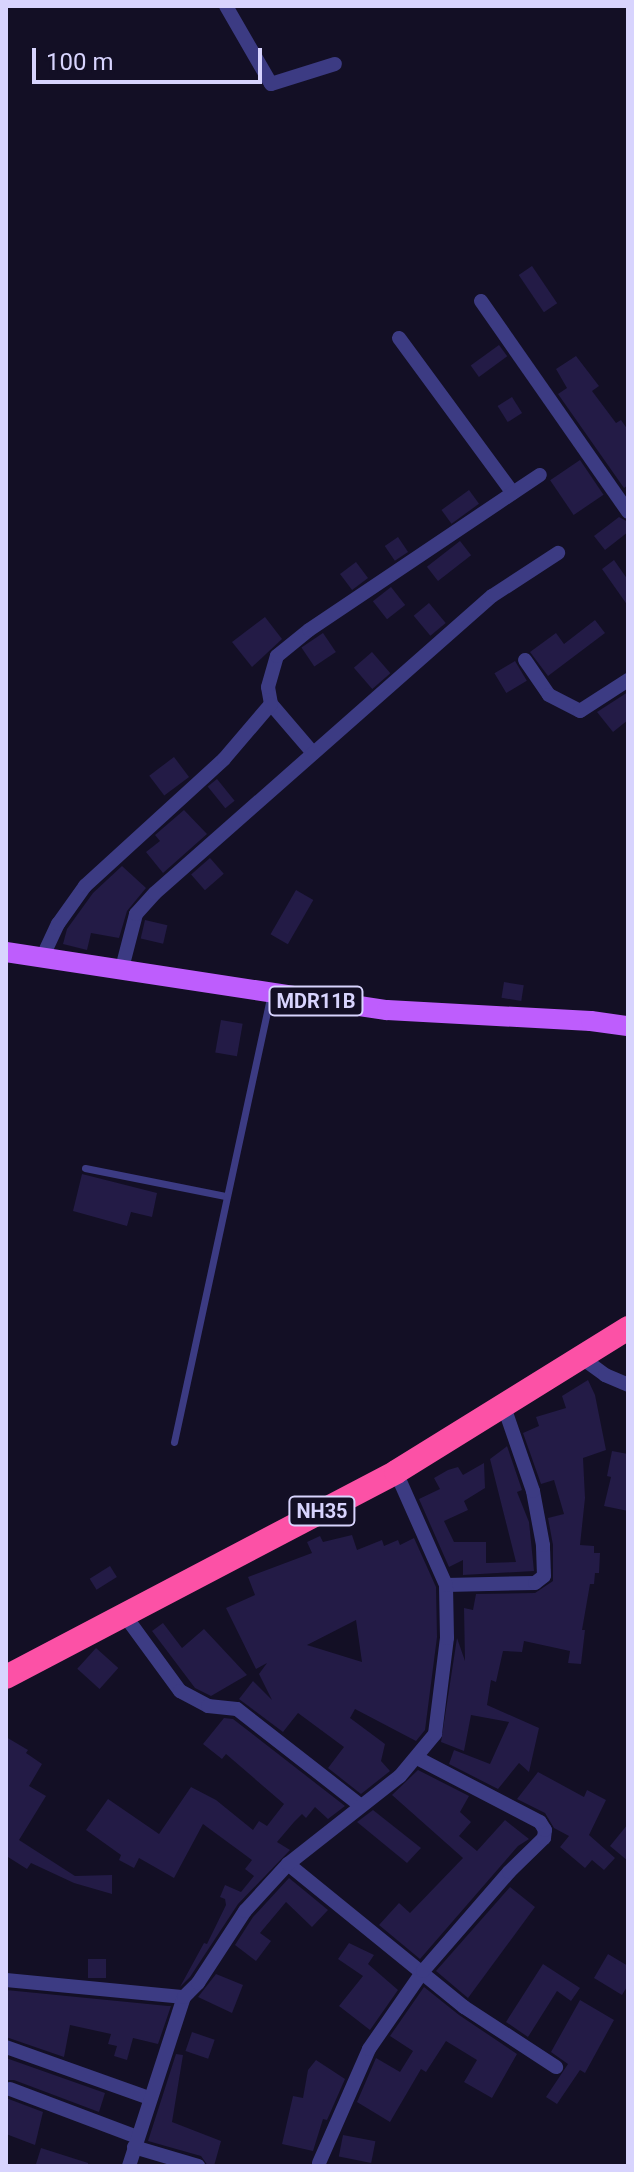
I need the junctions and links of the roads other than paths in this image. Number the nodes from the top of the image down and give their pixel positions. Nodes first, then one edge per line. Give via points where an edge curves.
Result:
1 (226, 6) edge
2 (335, 64) dead end
3 (481, 301) dead end
4 (399, 338) dead end
5 (540, 475) dead end
6 (513, 493) junction
7 (628, 512) edge
8 (558, 553) dead end
9 (525, 660) dead end
10 (628, 680) edge
11 (271, 704) junction
12 (313, 753) junction
13 (6, 952) edge
14 (42, 958) junction
15 (121, 972) junction
16 (271, 995) junction
17 (628, 1026) edge
18 (85, 1168) dead end
19 (225, 1196) junction
20 (628, 1328) edge
21 (582, 1358) junction
22 (628, 1385) edge
23 (504, 1407) junction
24 (174, 1442) dead end
25 (396, 1472) junction
26 (446, 1585) junction
27 (123, 1613) junction
28 (6, 1677) edge
29 (417, 1758) junction
30 (361, 1806) junction
31 (288, 1864) junction
32 (423, 1971) junction
33 (6, 1980) edge
34 (184, 1997) junction
35 (6, 2047) edge
36 (556, 2067) dead end
37 (10, 2089) dead end
38 (149, 2098) junction
39 (135, 2142) junction
40 (319, 2163) dead end
41 (129, 2166) edge
42 (198, 2166) edge

1 - 2 street via 271,84
3 - 7 street
4 - 6 street
5 - 6 street
6 - 11 street via 277,656 268,687
8 - 12 street via 492,596
9 - 10 street via 549,695 580,711
11 - 12 street
11 - 14 street via 224,759 85,886
12 - 15 street via 143,906 136,914
13 - 14 main road, MDR11B
14 - 15 main road, MDR11B
15 - 16 main road, MDR11B
16 - 17 main road, MDR11B via 414,1013
16 - 19 lane
18 - 19 lane
19 - 24 lane
20 - 21 highway, NH35
21 - 22 street
21 - 23 highway, NH35
23 - 25 highway, NH35
23 - 26 street via 533,1491 544,1576 535,1583
25 - 26 street
25 - 27 highway, NH35
26 - 29 street via 439,1721
27 - 28 highway, NH35
27 - 30 street via 180,1691 208,1706 237,1709
29 - 30 street
29 - 32 street via 540,1822 545,1830 540,1843
30 - 31 street
31 - 32 street
31 - 34 street via 245,1911
32 - 36 street via 464,2007
32 - 40 street via 369,2049
33 - 34 street
34 - 38 street
35 - 38 street
37 - 39 street
38 - 39 street
39 - 41 street
39 - 42 street

